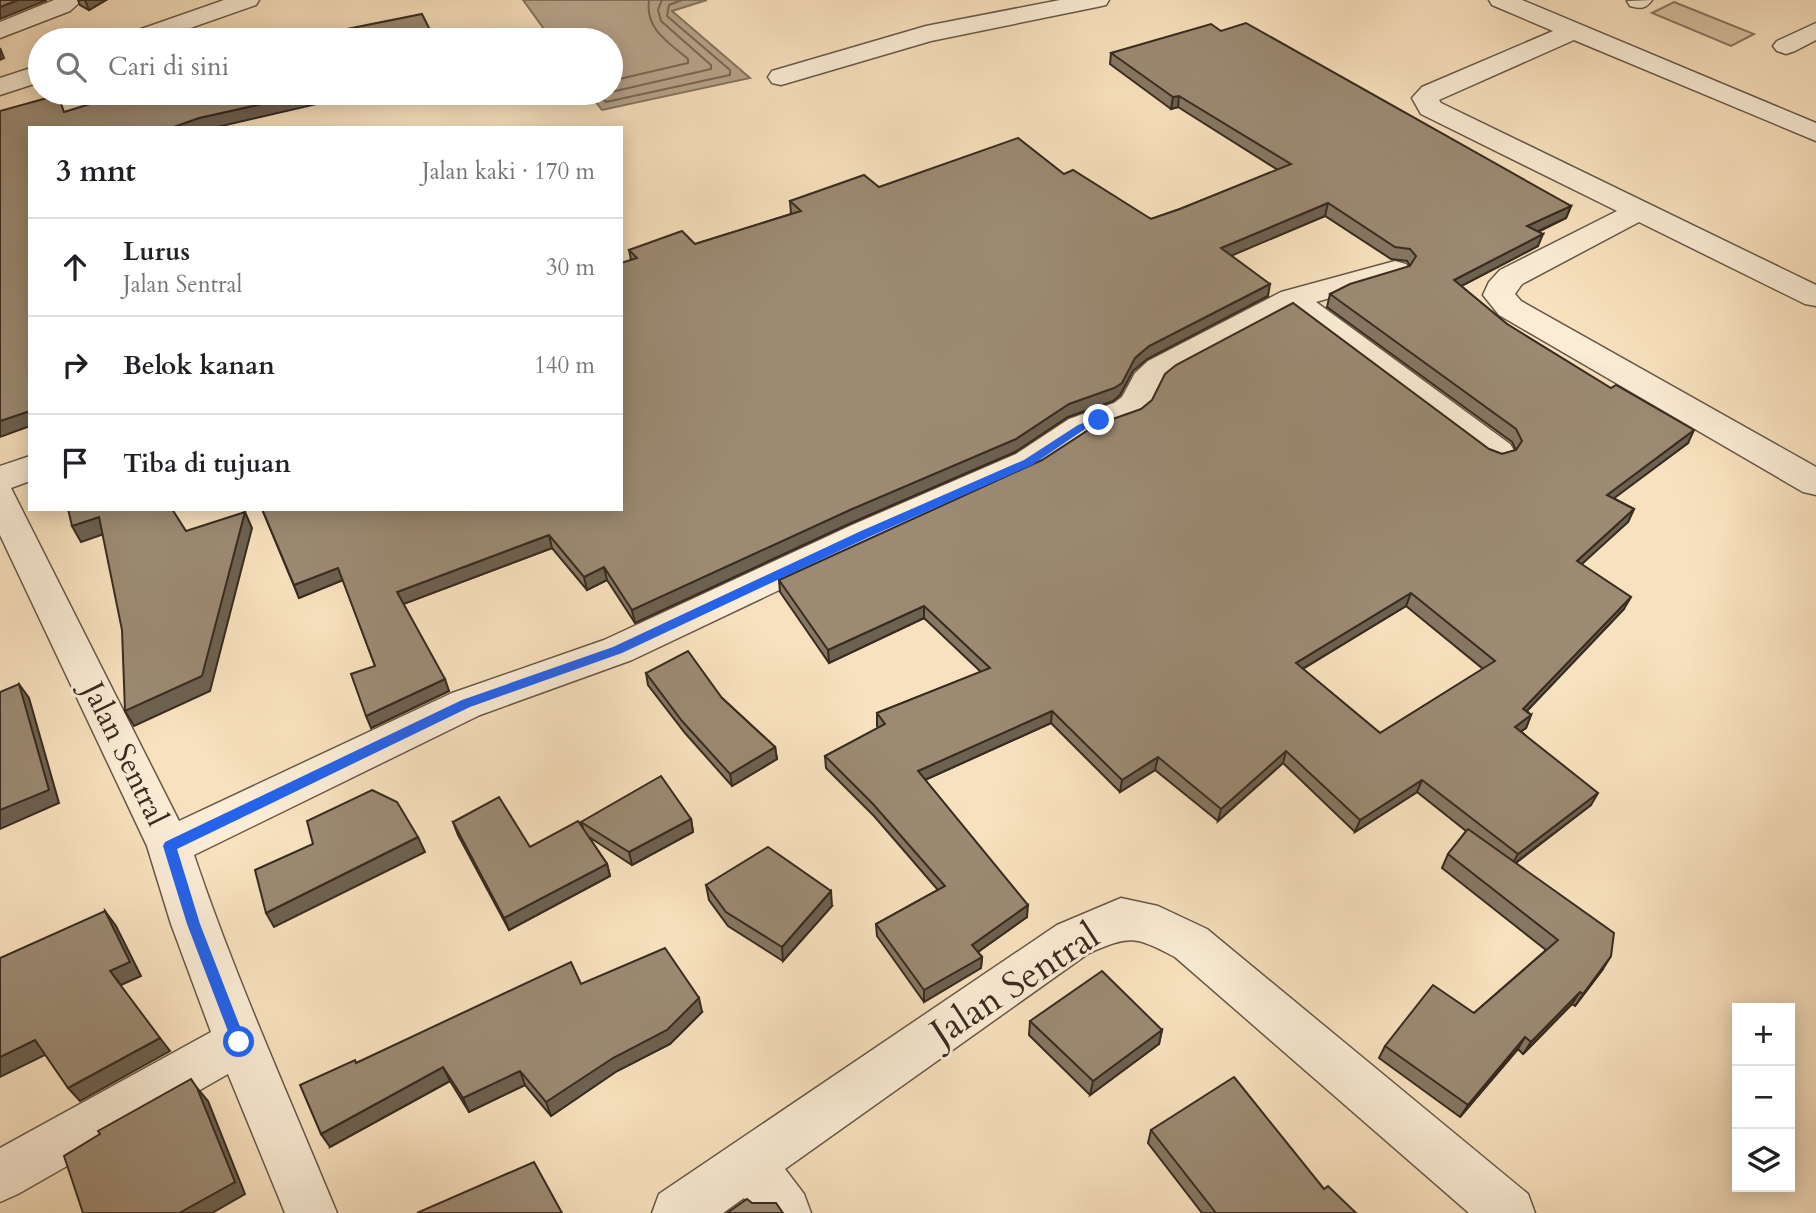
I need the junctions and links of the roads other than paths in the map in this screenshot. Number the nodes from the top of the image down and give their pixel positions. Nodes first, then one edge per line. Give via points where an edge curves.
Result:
1 (66, 0) edge
2 (247, 0) edge
3 (1097, 0) edge
4 (1501, 0) edge
5 (167, 28) edge
6 (1816, 30) edge
7 (0, 31) edge
8 (1574, 31) junction
9 (1786, 46) dead end
10 (28, 77) edge
11 (781, 77) dead end
12 (0, 87) edge
13 (1816, 133) edge
14 (1638, 211) junction
15 (1395, 270) edge
16 (1816, 297) edge
17 (1292, 299) junction
18 (1498, 452) edge
19 (28, 469) edge
20 (0, 479) edge
21 (1816, 483) edge
22 (0, 497) edge
23 (169, 846) junction
24 (239, 1042) junction
25 (750, 1163) junction
26 (0, 1176) edge
27 (311, 1213) edge
28 (678, 1213) edge
29 (785, 1213) edge
30 (1509, 1213) edge

1 - 7 street
2 - 5 street
3 - 11 street via 926,34
4 - 8 street
6 - 9 street
8 - 13 street
8 - 14 street via 1431,93 1426,103
10 - 12 street
14 - 16 street
14 - 21 street via 1511,277 1499,295 1510,308
15 - 17 street
17 - 18 street
17 - 23 street via 1160,368 1126,411 1081,427 1028,463 618,650 466,704
19 - 20 street
22 - 23 street, Jalan Sentral
23 - 24 street, Jalan Sentral
24 - 26 street
24 - 27 street, Jalan Sentral
25 - 28 street, Jalan Sentral
25 - 29 street
25 - 30 street, Jalan Sentral via 1073,939 1121,918 1158,926 1191,943

